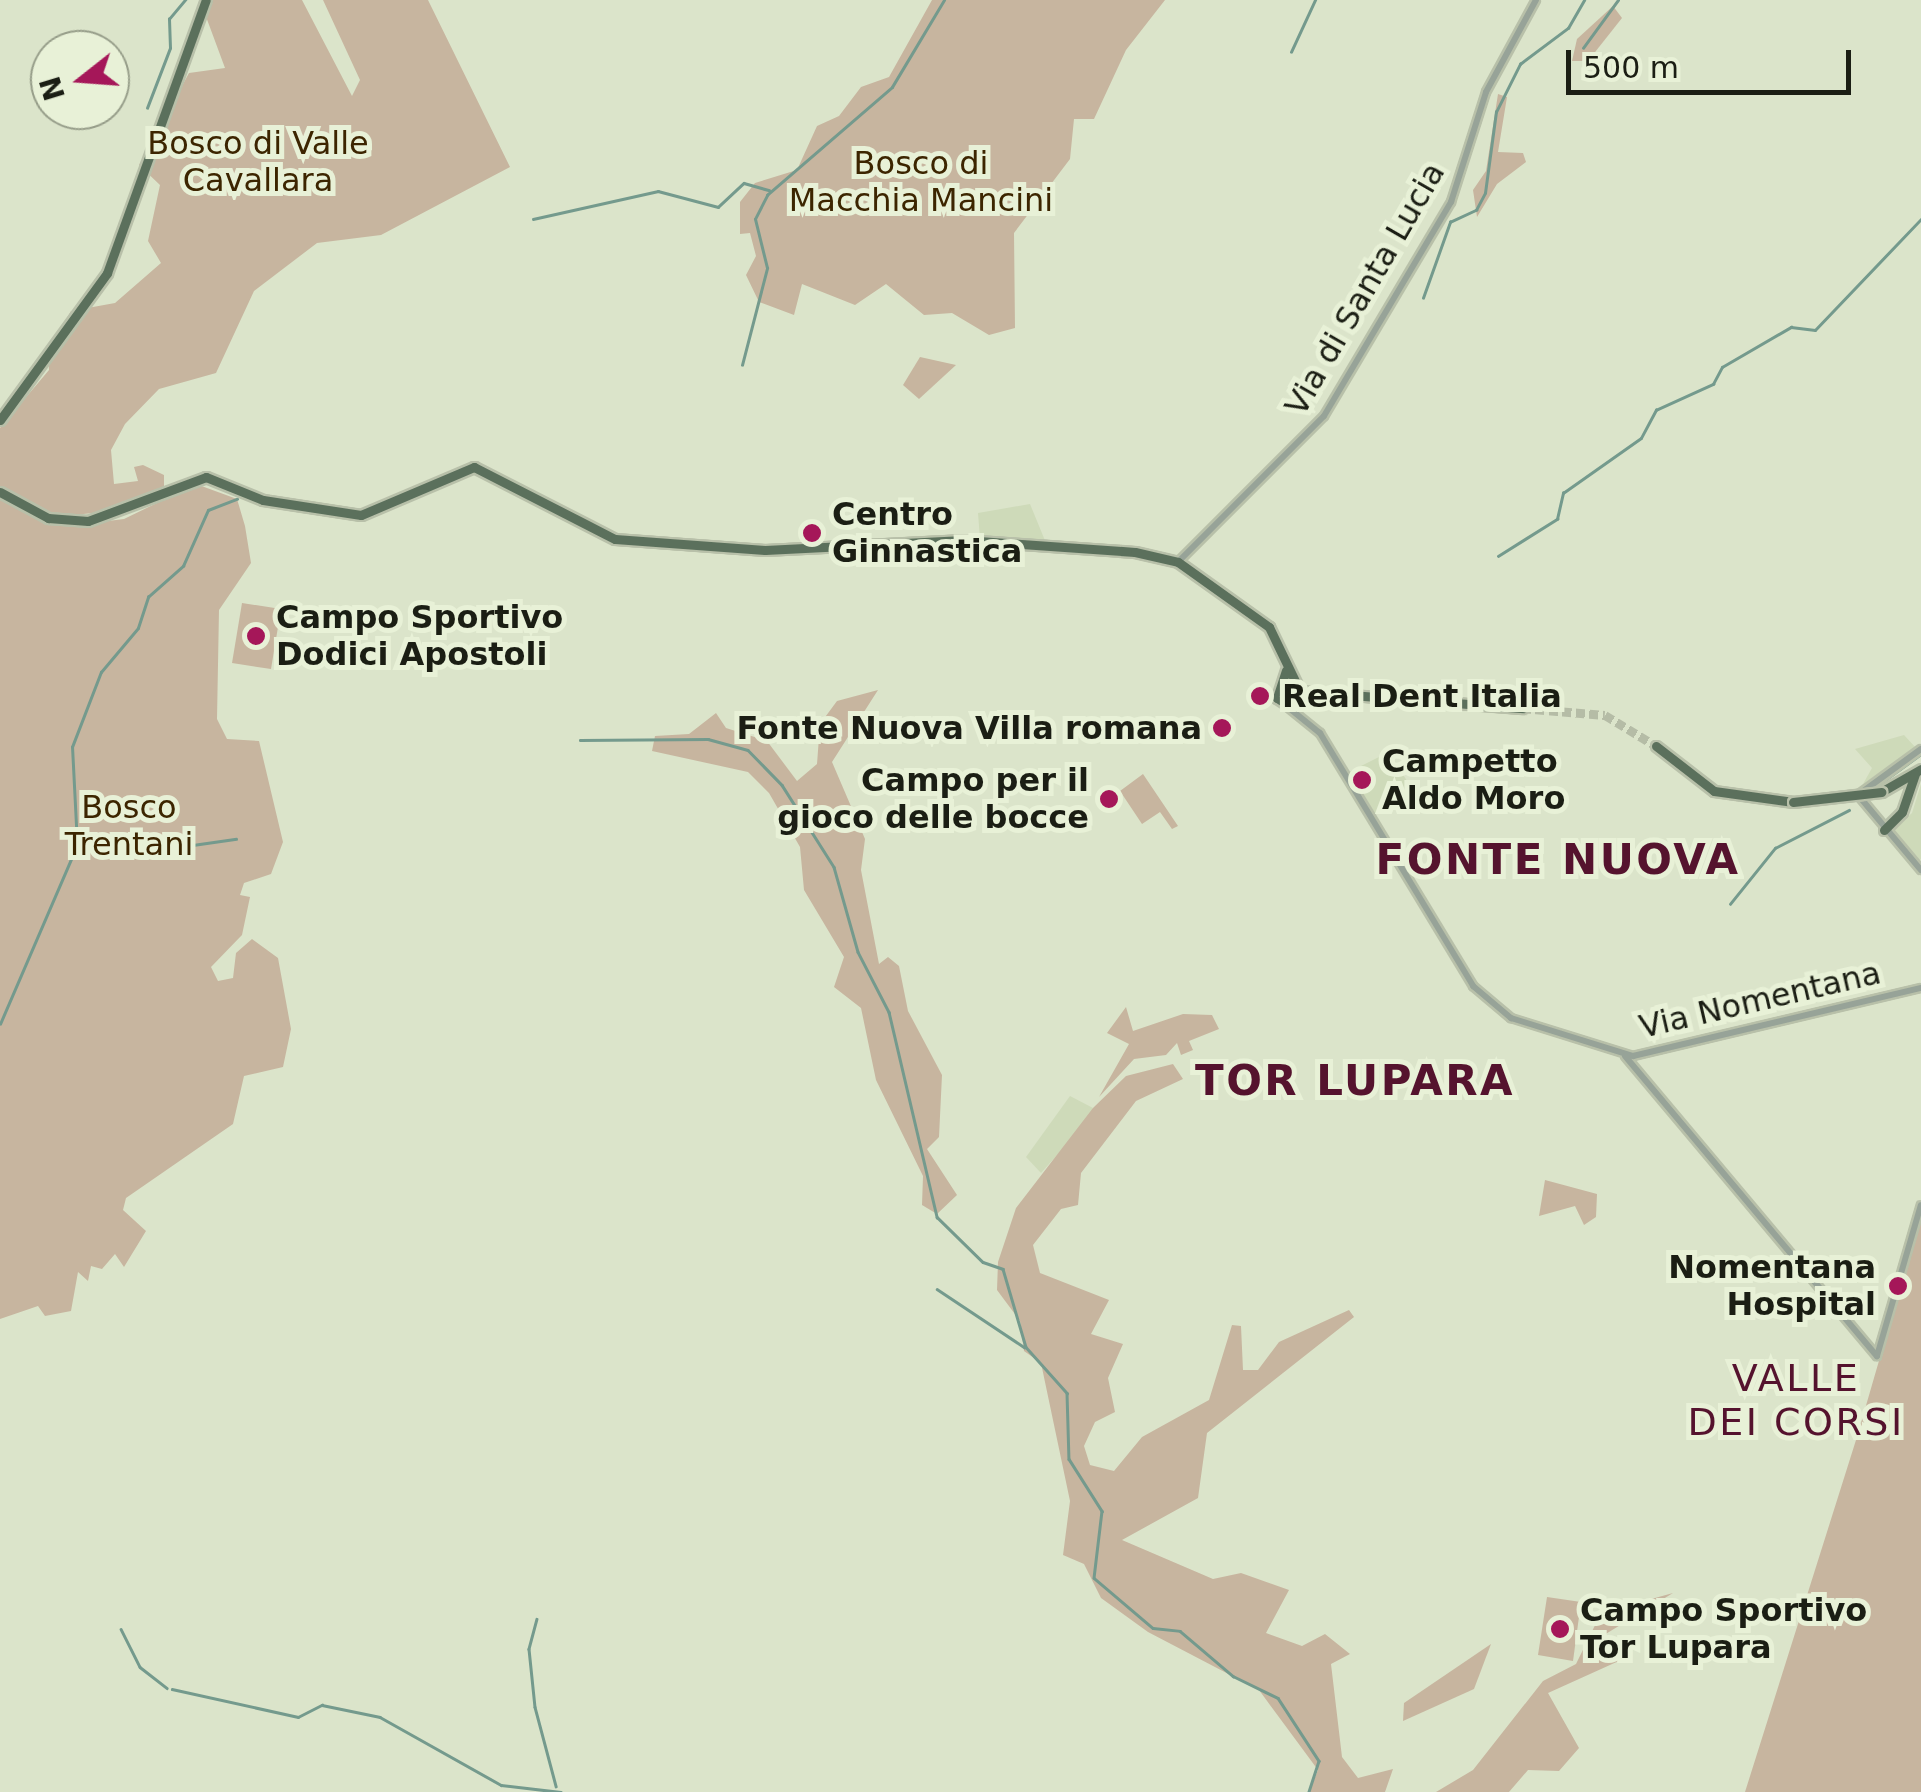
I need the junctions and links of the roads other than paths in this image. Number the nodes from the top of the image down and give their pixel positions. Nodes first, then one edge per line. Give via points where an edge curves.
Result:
1 (206, 0) edge
2 (1536, 0) edge
3 (0, 420) edge
4 (0, 492) edge
5 (1178, 562) junction
6 (1292, 687) junction
7 (1292, 705) junction
8 (1522, 708) tunnel mouth
9 (1656, 746) tunnel mouth
10 (1921, 749) edge
11 (1918, 772) edge
12 (1885, 790) junction
13 (1905, 804) junction
14 (1884, 830) junction
15 (1921, 870) edge
16 (1921, 988) edge
17 (1625, 1056) junction
18 (1921, 1205) edge

1 - 3 main road via 110,268
2 - 5 street, Via di Santa Lucia via 1486,92 1451,202 1324,416
4 - 5 main road via 48,518 88,520 206,477 264,500 361,515 474,467 611,538 766,550 964,540
5 - 6 main road via 1267,625
6 - 7 main road
6 - 7 main road via 1277,698
6 - 8 main road
7 - 17 street, Via Nomentana via 1320,733 1421,910 1490,1007
9 - 12 main road, bridge via 1714,790 1793,802
10 - 14 street via 1858,791
11 - 12 main road
11 - 13 main road
12 - 13 main road
13 - 14 main road
14 - 15 street
16 - 17 street, Via Nomentana
17 - 18 street via 1778,1230 1876,1356

